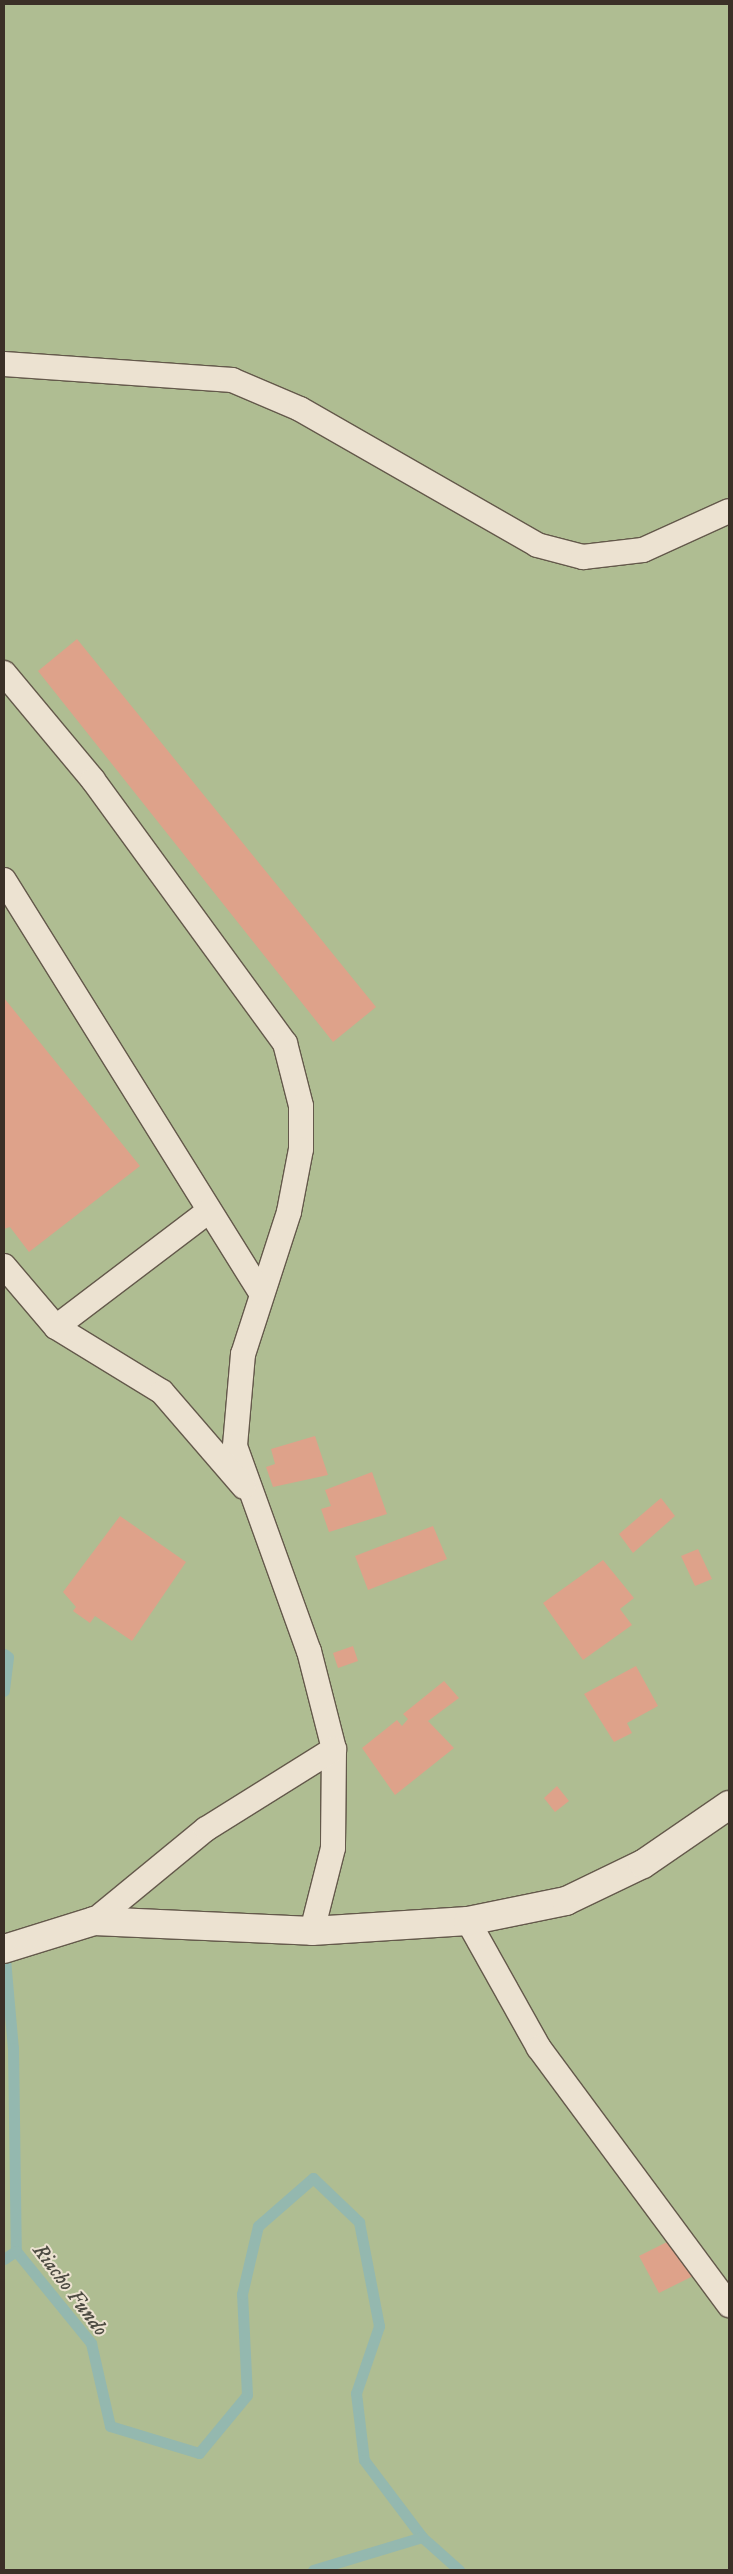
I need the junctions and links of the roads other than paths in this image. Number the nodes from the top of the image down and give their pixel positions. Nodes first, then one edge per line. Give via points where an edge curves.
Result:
1 (4, 364) edge
2 (729, 512) edge
3 (4, 673) edge
4 (4, 880) edge
5 (209, 1210) junction
6 (4, 1266) edge
7 (260, 1292) junction
8 (56, 1327) junction
9 (250, 1494) junction
10 (334, 1749) junction
11 (729, 1804) edge
12 (94, 1921) junction
13 (468, 1921) junction
14 (312, 1931) junction
15 (4, 1949) edge
16 (729, 2305) edge

1 - 2 lane via 232,380 300,408 537,545 583,557 643,550
3 - 7 lane via 93,780 285,1043 301,1106 301,1149 289,1212
4 - 5 lane
5 - 7 lane
5 - 8 lane
6 - 8 lane
7 - 9 lane via 236,1393 235,1446
8 - 9 lane via 162,1392
9 - 10 lane via 309,1651
10 - 12 lane via 206,1829
10 - 14 lane via 333,1848
11 - 13 street via 643,1864 566,1901
12 - 14 street
12 - 15 street
13 - 14 street
13 - 16 lane via 539,2048

